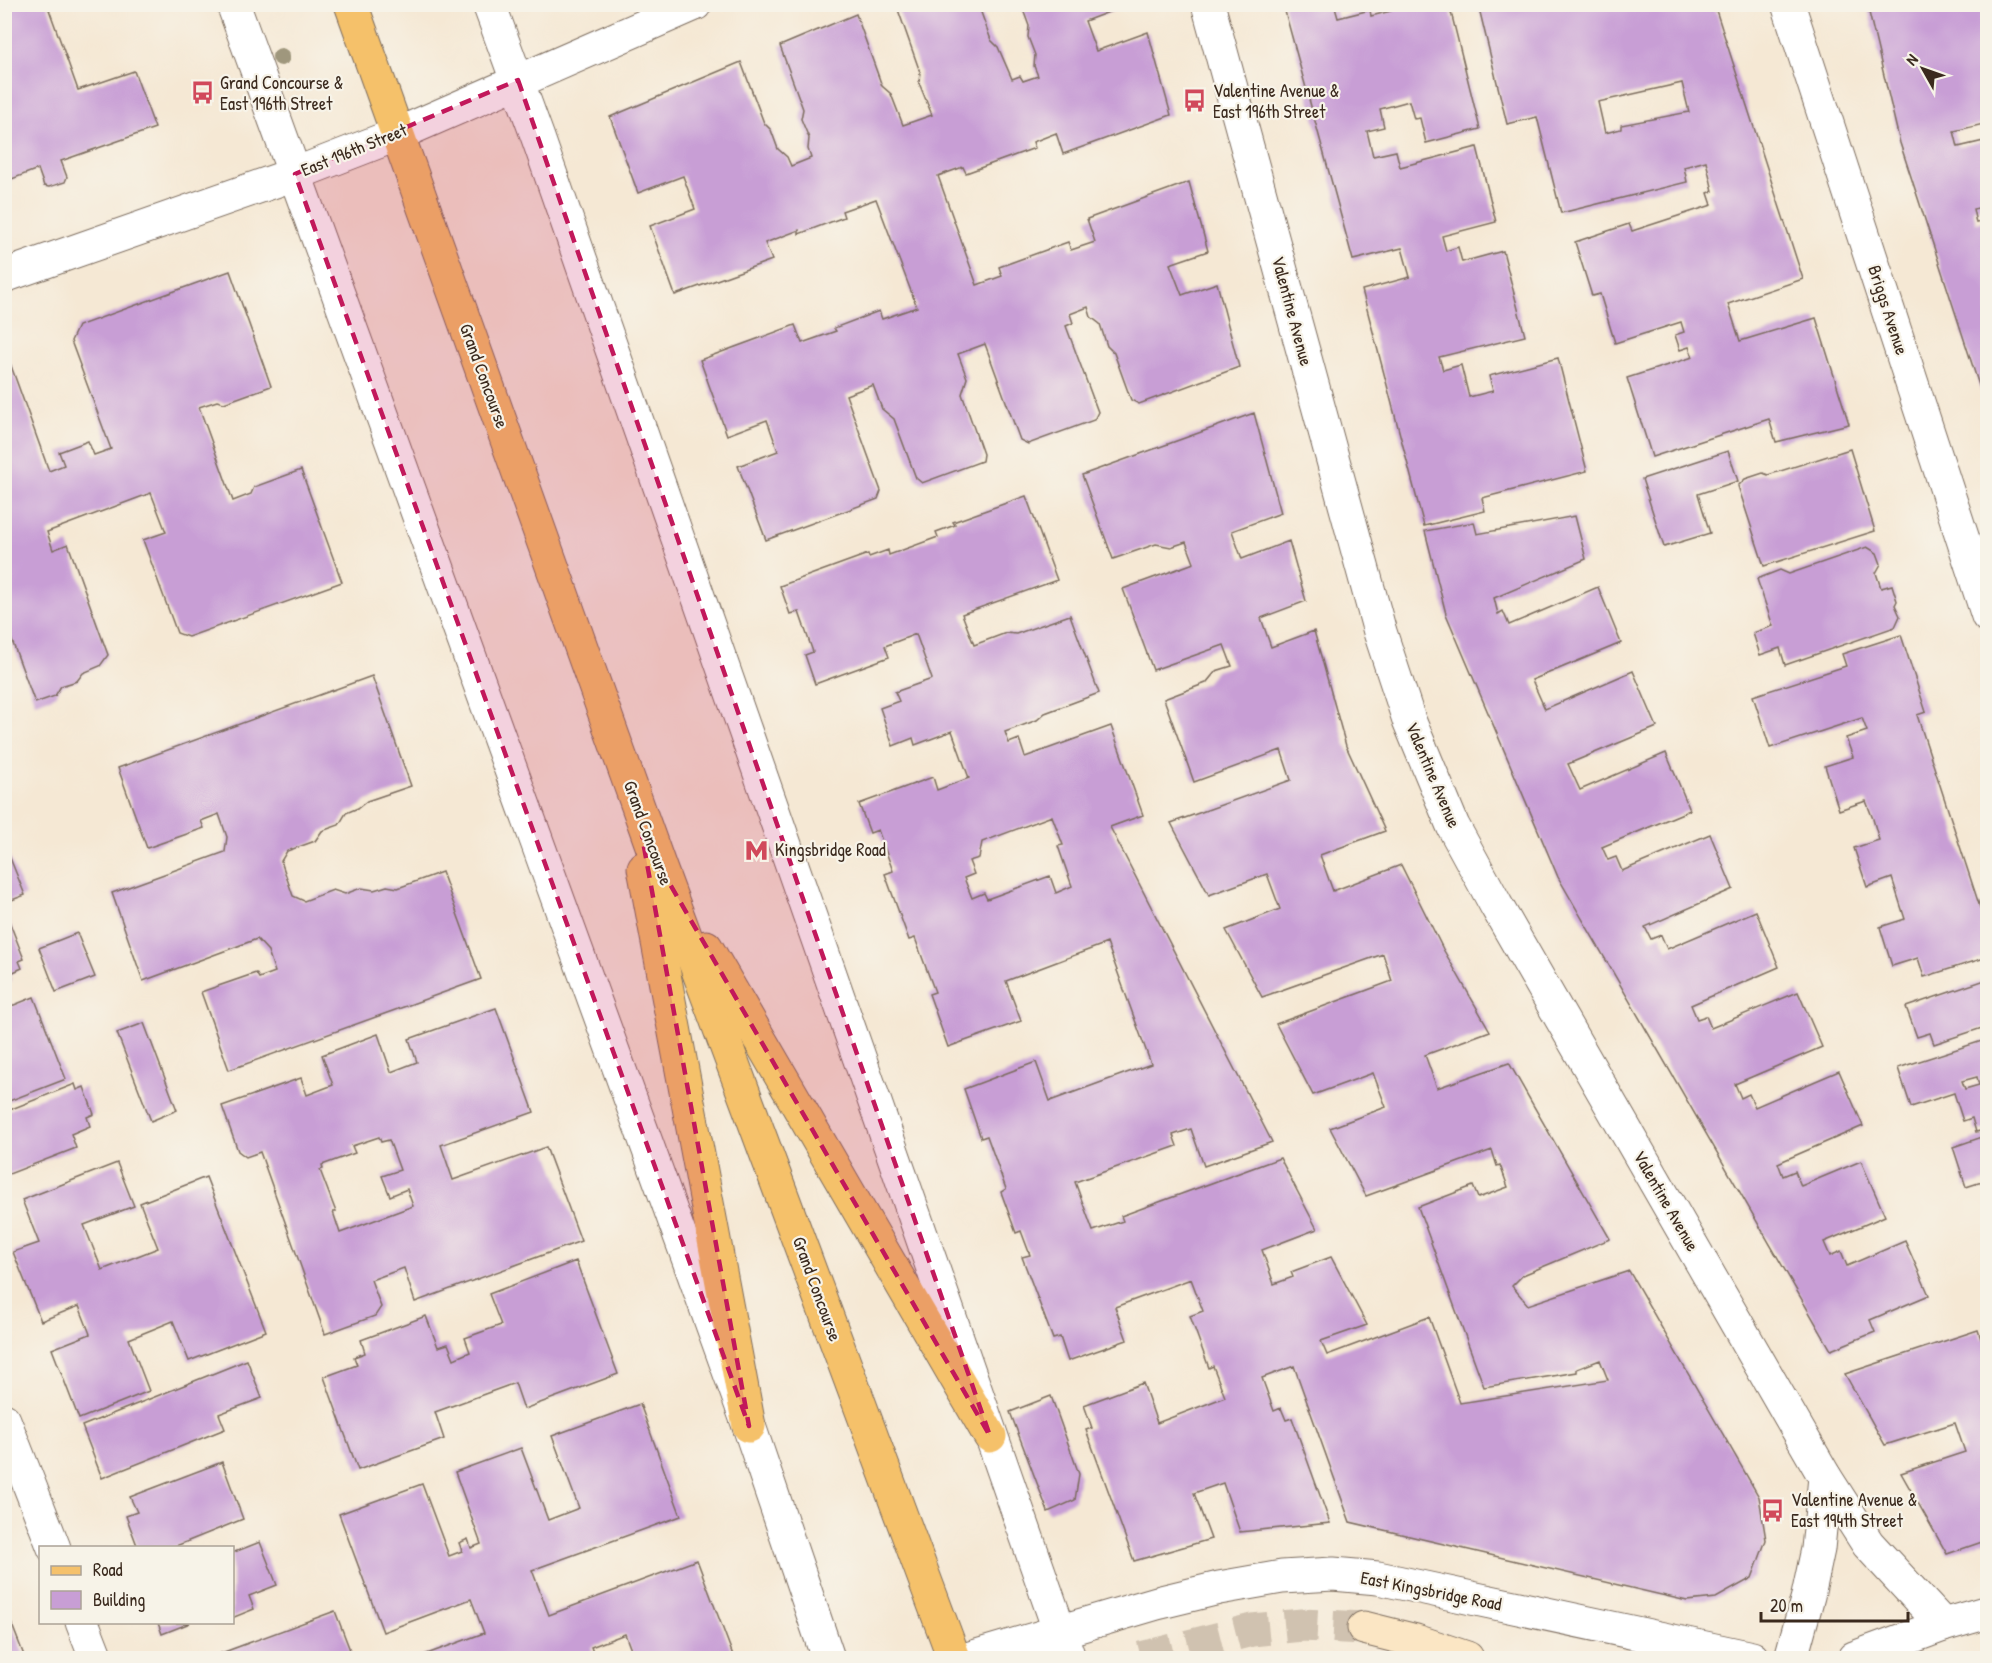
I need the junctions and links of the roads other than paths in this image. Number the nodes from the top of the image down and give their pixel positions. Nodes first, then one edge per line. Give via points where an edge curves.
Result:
1 (233, 4) edge
2 (351, 4) edge
3 (489, 4) edge
4 (695, 4) edge
5 (1208, 4) edge
6 (1788, 4) edge
7 (518, 80) junction
8 (398, 134) junction
9 (295, 174) junction
10 (4, 276) edge
11 (1988, 616) edge
12 (627, 775) junction
13 (660, 868) junction
14 (4, 1420) edge
15 (749, 1426) junction
16 (990, 1436) junction
17 (1825, 1477) junction
18 (53, 1546) edge
19 (1988, 1612) edge
20 (82, 1624) edge
21 (1943, 1625) junction
22 (1364, 1628) tunnel mouth
23 (1063, 1645) edge
24 (96, 1659) edge
25 (828, 1659) edge
26 (954, 1659) edge
27 (970, 1659) edge
28 (1467, 1659) edge
29 (1752, 1659) edge
30 (1791, 1659) edge
31 (1854, 1659) edge

1 - 9 street
2 - 8 main road, Grand Concourse
3 - 7 street
4 - 7 street, East 196th Street
5 - 17 street, Valentine Avenue via 1380,632 1409,720 1454,826 1496,905
6 - 11 street, Briggs Avenue
7 - 8 street, East 196th Street
7 - 16 street
8 - 9 street, East 196th Street
8 - 12 main road, Grand Concourse
9 - 10 street, East 196th Street
9 - 15 street
12 - 13 main road, Grand Concourse
12 - 15 main road
13 - 16 main road
13 - 26 main road, Grand Concourse
14 - 18 street
15 - 25 street
16 - 23 street
17 - 21 street, Valentine Avenue via 1868,1544
17 - 30 street via 1818,1549
19 - 21 street
20 - 24 street
21 - 31 street
22 - 28 main road
23 - 27 street, East Kingsbridge Road
23 - 29 street, East Kingsbridge Road via 1219,1588 1282,1577 1333,1574 1378,1578

